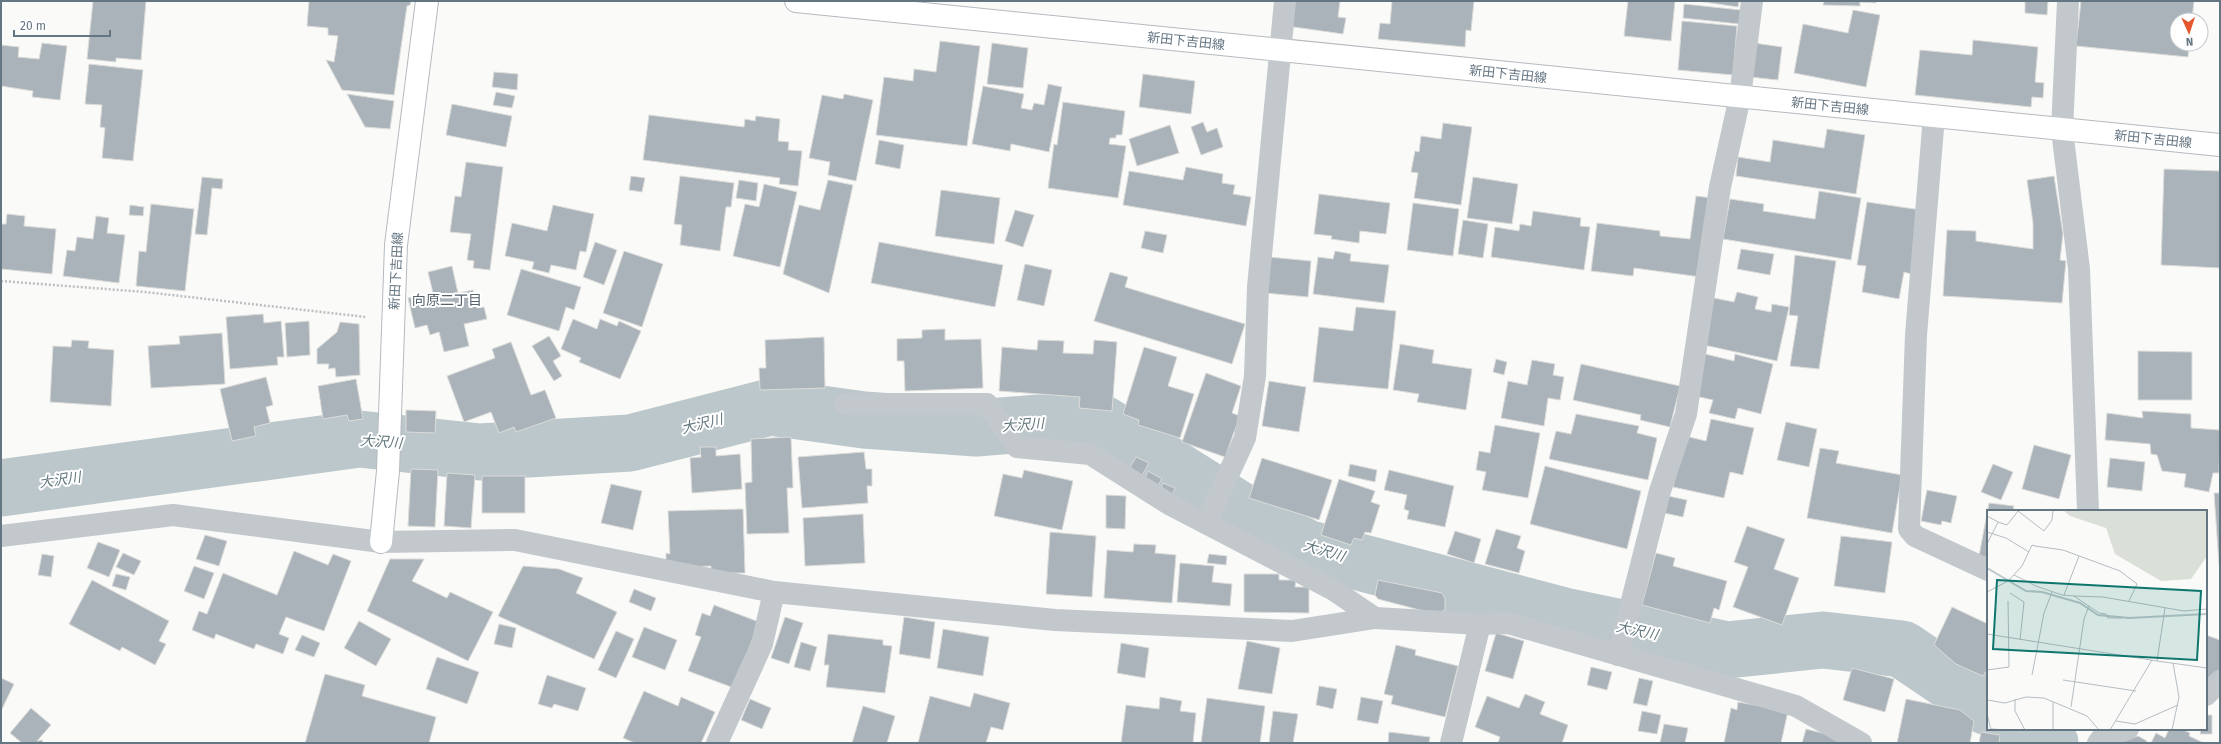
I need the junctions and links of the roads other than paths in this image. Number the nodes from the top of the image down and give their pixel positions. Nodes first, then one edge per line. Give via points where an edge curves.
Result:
1 (427, 1) edge
2 (796, 1) edge
3 (1285, 1) edge
4 (1752, 1) edge
5 (2068, 1) edge
6 (1280, 51) junction
7 (1740, 97) junction
8 (1934, 116) junction
9 (2062, 130) junction
10 (2220, 145) edge
11 (845, 404) dead end
12 (2088, 510) edge
13 (1206, 523) junction
14 (1, 536) edge
15 (380, 542) junction
16 (1987, 570) edge
17 (774, 592) junction
18 (1375, 618) junction
19 (1480, 624) junction
20 (1618, 655) junction
21 (2220, 680) edge
22 (2207, 694) edge
23 (2126, 730) edge
24 (2099, 741) edge
25 (717, 743) edge
26 (1451, 743) edge
27 (1861, 743) edge

1 - 15 main road, 新田下吉田線 via 396,245 388,471
2 - 6 main road, 新田下吉田線
3 - 6 street
4 - 7 street
5 - 9 street
6 - 7 main road, 新田下吉田線
6 - 13 street via 1258,287 1255,376 1245,438
7 - 8 main road, 新田下吉田線
7 - 20 street via 1720,188 1686,414 1658,498
8 - 9 main road, 新田下吉田線
8 - 16 street via 1916,336 1909,529 1915,536
9 - 10 main road, 新田下吉田線
9 - 12 street via 2079,269
11 - 13 street via 987,404 1017,447 1090,454 1169,504
13 - 18 street via 1332,589
14 - 15 street via 173,516
15 - 17 street via 515,540
17 - 18 street via 1055,620 1292,631
17 - 25 street via 762,644
18 - 19 street
19 - 20 street via 1508,623
19 - 26 street
20 - 27 street via 1796,706
21 - 22 street
23 - 24 street

